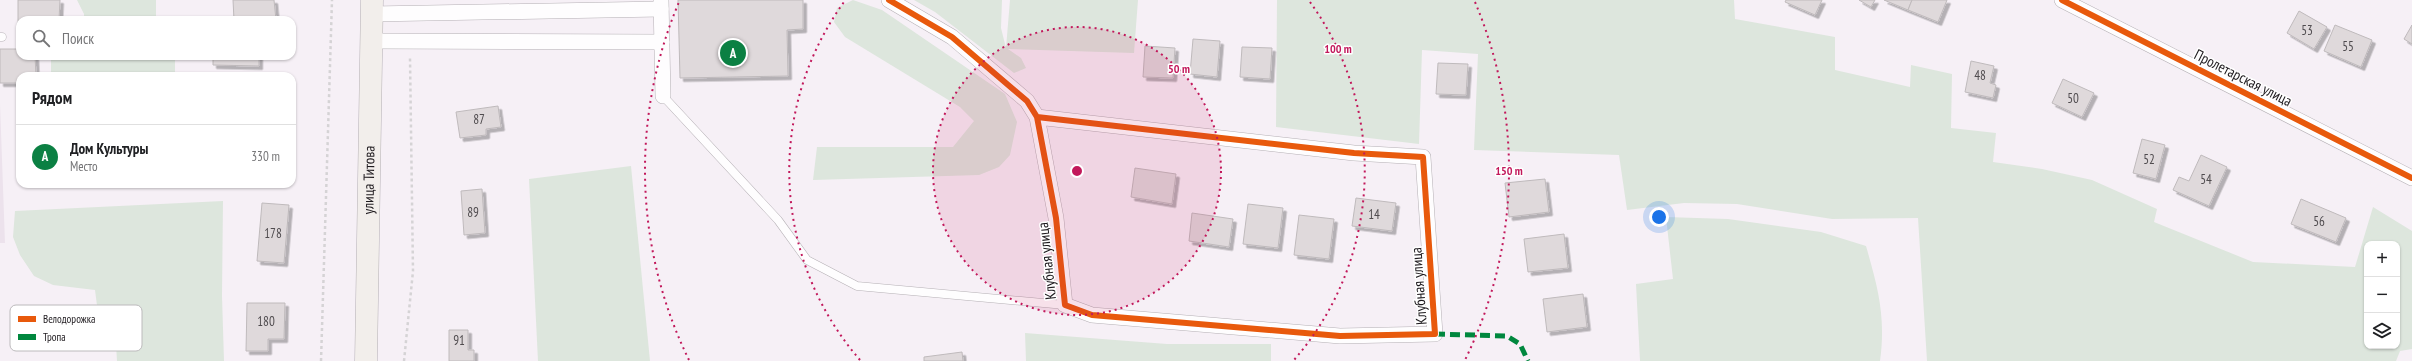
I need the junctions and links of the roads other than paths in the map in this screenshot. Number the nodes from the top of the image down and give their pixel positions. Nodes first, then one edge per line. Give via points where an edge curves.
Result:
1 (889, 0) edge
2 (2062, 0) edge
3 (661, 4) edge
4 (372, 7) edge
5 (371, 41) junction
6 (662, 42) junction
7 (663, 96) joint
8 (1037, 117) junction
9 (2412, 178) edge
10 (1065, 305) junction
11 (366, 361) edge

1 - 8 street via 952,37 1027,101
2 - 9 street, Пролетарская улица
3 - 4 street
3 - 6 street
4 - 5 main road, улица Титова
5 - 6 street
5 - 11 main road, улица Титова
6 - 7 street
7 - 10 lane via 778,220 806,260 857,286
8 - 10 street, Клубная улица via 1056,218
8 - 10 street, Клубная улица via 1354,153 1423,157 1435,334 1340,336 1092,315

